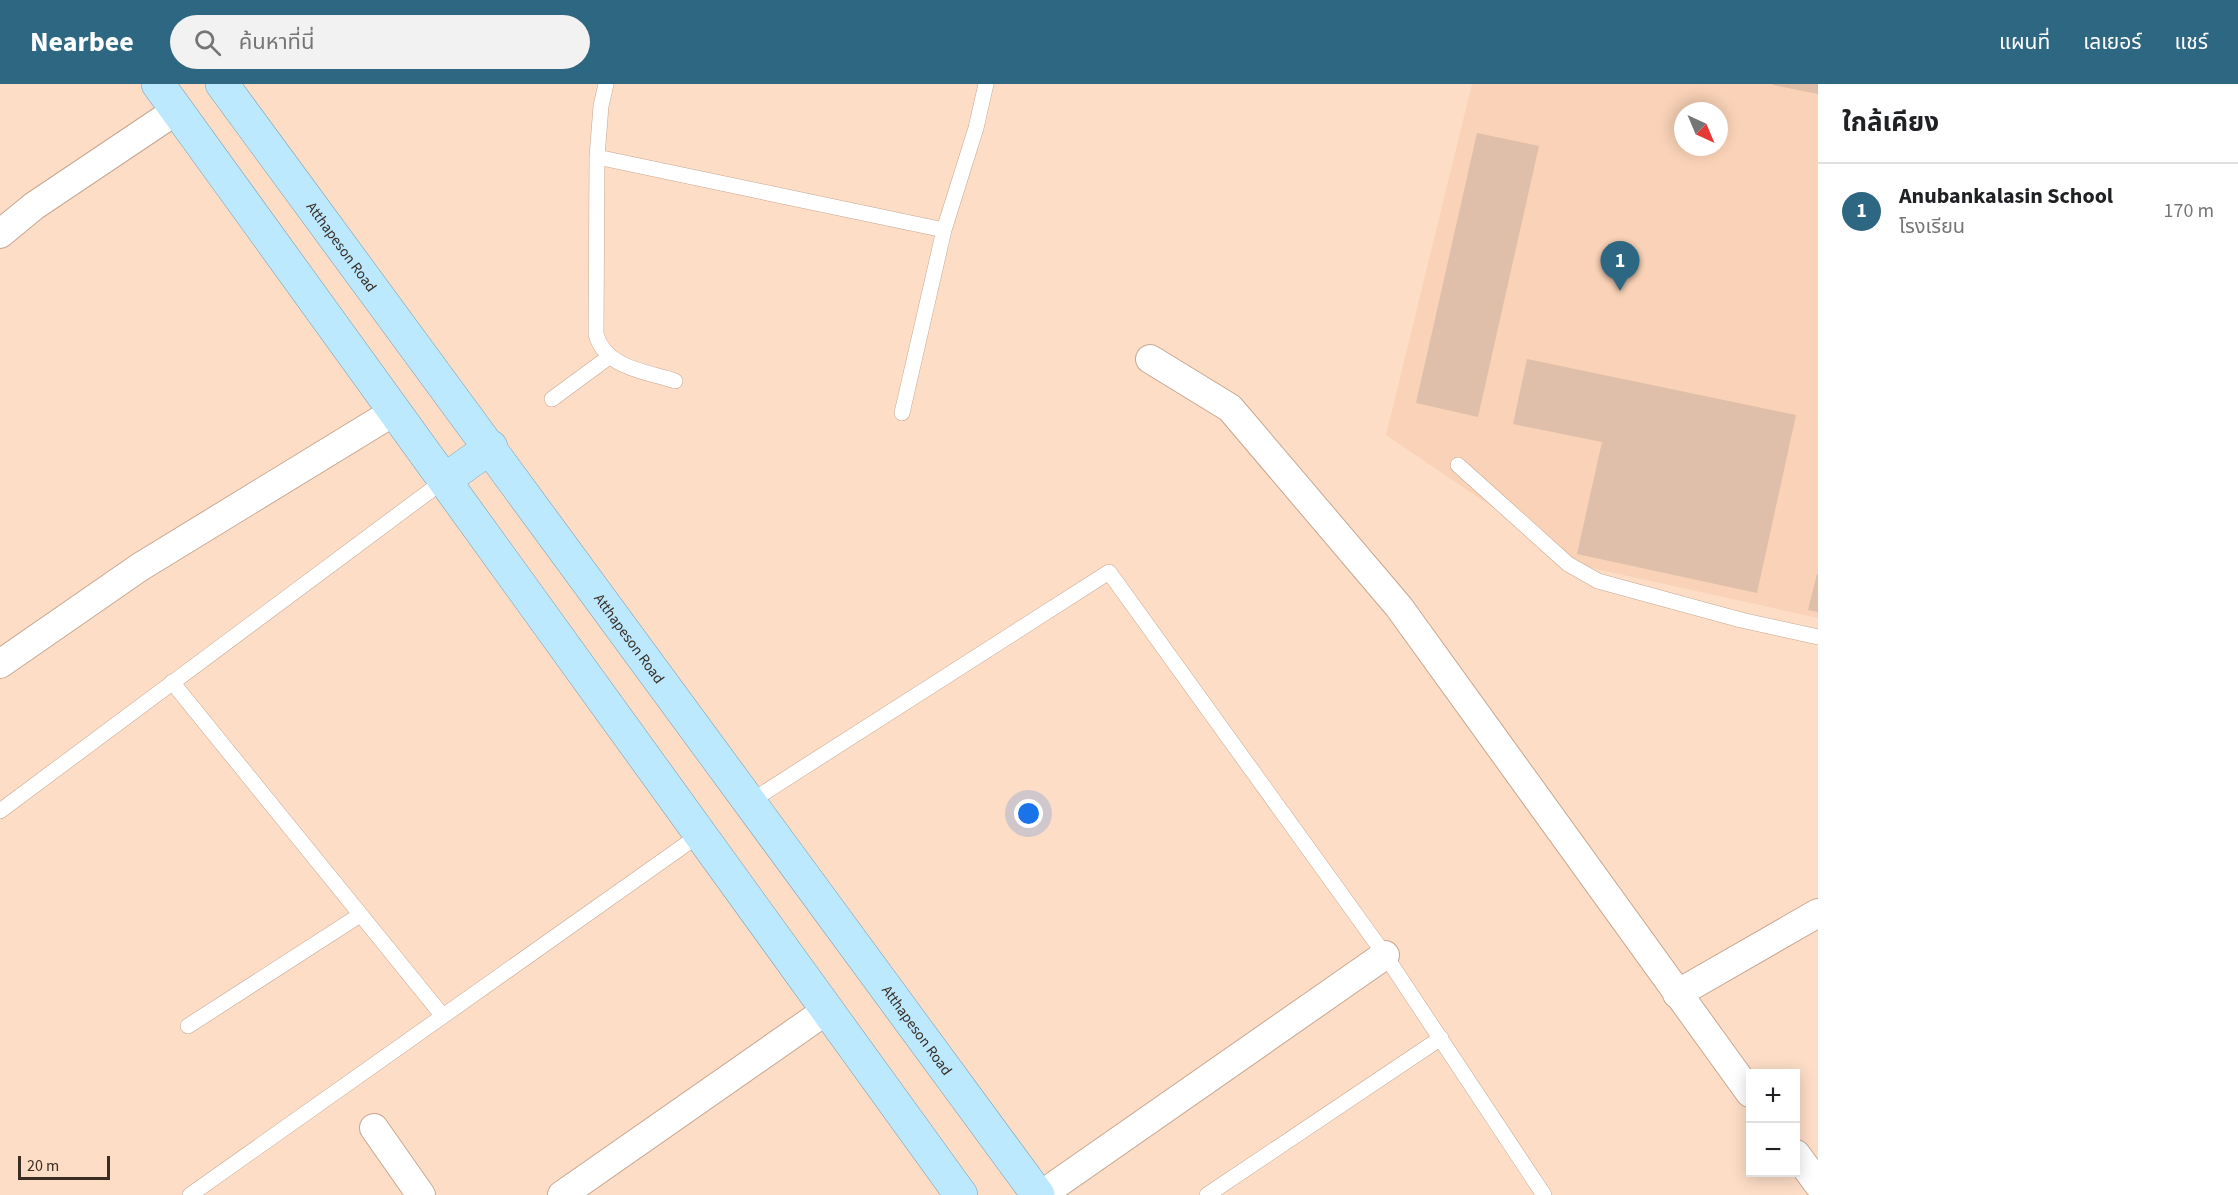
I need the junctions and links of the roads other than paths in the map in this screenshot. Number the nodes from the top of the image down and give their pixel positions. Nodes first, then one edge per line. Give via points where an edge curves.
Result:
1 (158, 84) edge
2 (222, 84) edge
3 (606, 84) edge
4 (986, 84) edge
5 (177, 110) junction
6 (597, 157) junction
7 (944, 230) junction
8 (0, 234) edge
9 (609, 357) junction
10 (1150, 359) dead end
11 (675, 381) dead end
12 (552, 399) dead end
13 (394, 411) junction
14 (902, 413) dead end
15 (491, 447) junction
16 (1458, 465) dead end
17 (446, 479) junction
18 (1818, 637) edge
19 (0, 664) edge
20 (172, 682) junction
21 (748, 803) junction
22 (0, 811) edge
23 (699, 835) junction
24 (1818, 913) edge
25 (360, 915) junction
26 (1385, 955) junction
27 (1677, 994) junction
28 (826, 1010) junction
29 (442, 1015) junction
30 (188, 1026) dead end
31 (1441, 1038) junction
32 (1746, 1088) edge
33 (374, 1128) dead end
34 (1800, 1159) edge
35 (1818, 1184) edge
36 (413, 1192) edge
37 (190, 1195) edge
38 (562, 1195) edge
39 (961, 1195) edge
40 (1040, 1195) edge
41 (1207, 1195) edge
42 (1544, 1195) edge

1 - 5 main road
2 - 15 main road, Atthapeson Road
3 - 6 lane
4 - 7 lane
5 - 8 street via 34,206
5 - 13 main road
6 - 7 lane
6 - 9 lane via 596,334
7 - 14 lane
9 - 11 lane
9 - 12 lane
10 - 27 street via 1230,408 1399,607
13 - 17 main road
13 - 19 street via 140,567
15 - 17 main road
15 - 21 main road, Atthapeson Road
16 - 18 lane via 1582,574 1741,620
17 - 20 lane
17 - 23 main road
20 - 22 lane
20 - 25 lane
21 - 26 lane via 1108,572
21 - 40 main road, Atthapeson Road
23 - 28 main road
23 - 29 lane
24 - 27 street
25 - 29 lane
25 - 30 lane
26 - 31 lane
26 - 40 street
27 - 32 street
28 - 38 street
28 - 39 main road
29 - 37 lane
31 - 41 lane
31 - 42 lane
33 - 36 street
34 - 35 street

